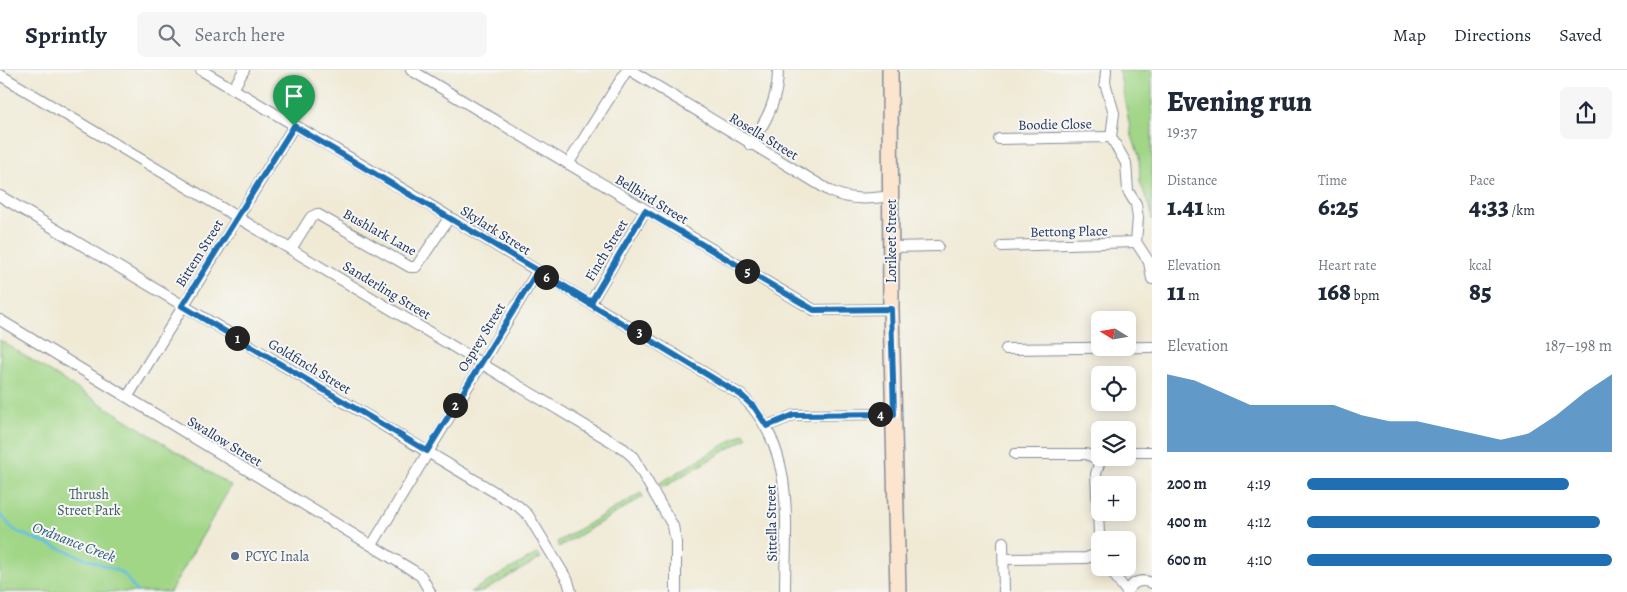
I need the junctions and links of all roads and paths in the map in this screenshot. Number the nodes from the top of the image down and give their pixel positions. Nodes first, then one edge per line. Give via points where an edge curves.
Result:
1 (201, 70) edge
2 (244, 70) edge
3 (410, 70) edge
4 (629, 70) edge
5 (778, 70) edge
6 (890, 70) edge
7 (1106, 70) edge
8 (641, 73) edge
9 (0, 75) edge
10 (233, 89) junction
11 (294, 126) junction
12 (1111, 137) junction
13 (999, 139) dead end
14 (750, 145) junction
15 (568, 164) junction
16 (0, 196) edge
17 (892, 196) junction
18 (645, 211) junction
19 (238, 217) junction
20 (449, 218) junction
21 (1136, 242) junction
22 (938, 246) dead end
23 (1002, 246) dead end
24 (891, 247) junction
25 (291, 249) junction
26 (537, 272) junction
27 (1152, 279) edge
28 (591, 302) junction
29 (182, 306) junction
30 (891, 309) junction
31 (0, 320) edge
32 (1152, 347) edge
33 (1006, 349) dead end
34 (482, 362) junction
35 (128, 396) junction
36 (894, 414) junction
37 (767, 426) junction
38 (427, 451) junction
39 (1136, 452) edge
40 (1152, 452) edge
41 (1015, 454) dead end
42 (1091, 456) edge
43 (1099, 466) edge
44 (1099, 531) edge
45 (1002, 542) dead end
46 (372, 545) junction
47 (1091, 556) edge
48 (1004, 559) junction
49 (1115, 576) edge
50 (1152, 583) edge
51 (430, 592) edge
52 (571, 592) edge
53 (676, 592) edge
54 (785, 592) edge
55 (898, 592) edge
56 (1004, 592) edge
57 (1127, 592) edge

1 - 10 street, Skylark Street
2 - 10 street
3 - 15 street, Bellbird Street
4 - 8 street, Rosella Street
4 - 15 street
5 - 14 street via 774,103
6 - 17 street, Lorikeet Street
7 - 12 street via 1105,83 1114,113
8 - 14 street, Rosella Street
9 - 19 street, Sanderling Street
10 - 11 street, Skylark Street
11 - 19 street, Bittem Street
11 - 20 street, Skylark Street
12 - 13 street, Boodie Close
12 - 21 street via 1126,163 1128,191 1136,204
14 - 17 street, Rosella Street via 843,197
15 - 18 street, Bellbird Street
16 - 29 street, Goldfinch Street
17 - 24 street, Lorikeet Street
18 - 28 street, Finch Street
18 - 30 street, Bellbird Street via 814,310
19 - 25 street, Sanderling Street
19 - 29 street, Bittem Street
20 - 25 street, Bushlark Lane via 416,267 410,267 317,214 310,217
20 - 26 street, Skylark Street
21 - 23 street, Bettong Place
21 - 27 street via 1149,262
22 - 24 street
24 - 30 street, Lorikeet Street
25 - 34 street, Sanderling Street
26 - 28 street, Skylark Street
26 - 34 street, Osprey Street
28 - 37 street, Skylark Street via 741,395
29 - 35 street, Bittem Street
29 - 38 street, Goldfinch Street
30 - 36 street, Lorikeet Street
31 - 35 street, Swallow Street
32 - 33 street
34 - 38 street, Osprey Street
34 - 53 street, Sanderling Street via 633,457 673,526
35 - 46 street, Swallow Street
36 - 37 street via 794,415
36 - 55 street, Lorikeet Street
37 - 54 street, Sittella Street via 784,479
38 - 46 street, Osprey Street
38 - 52 street, Goldfinch Street via 528,515 568,581
39 - 40 street
41 - 42 street
43 - 44 street via 1096,474
45 - 48 street
46 - 51 street, Swallow Street via 421,576
47 - 48 street
48 - 56 street
49 - 57 street
50 - 57 street via 1140,581 1132,584

